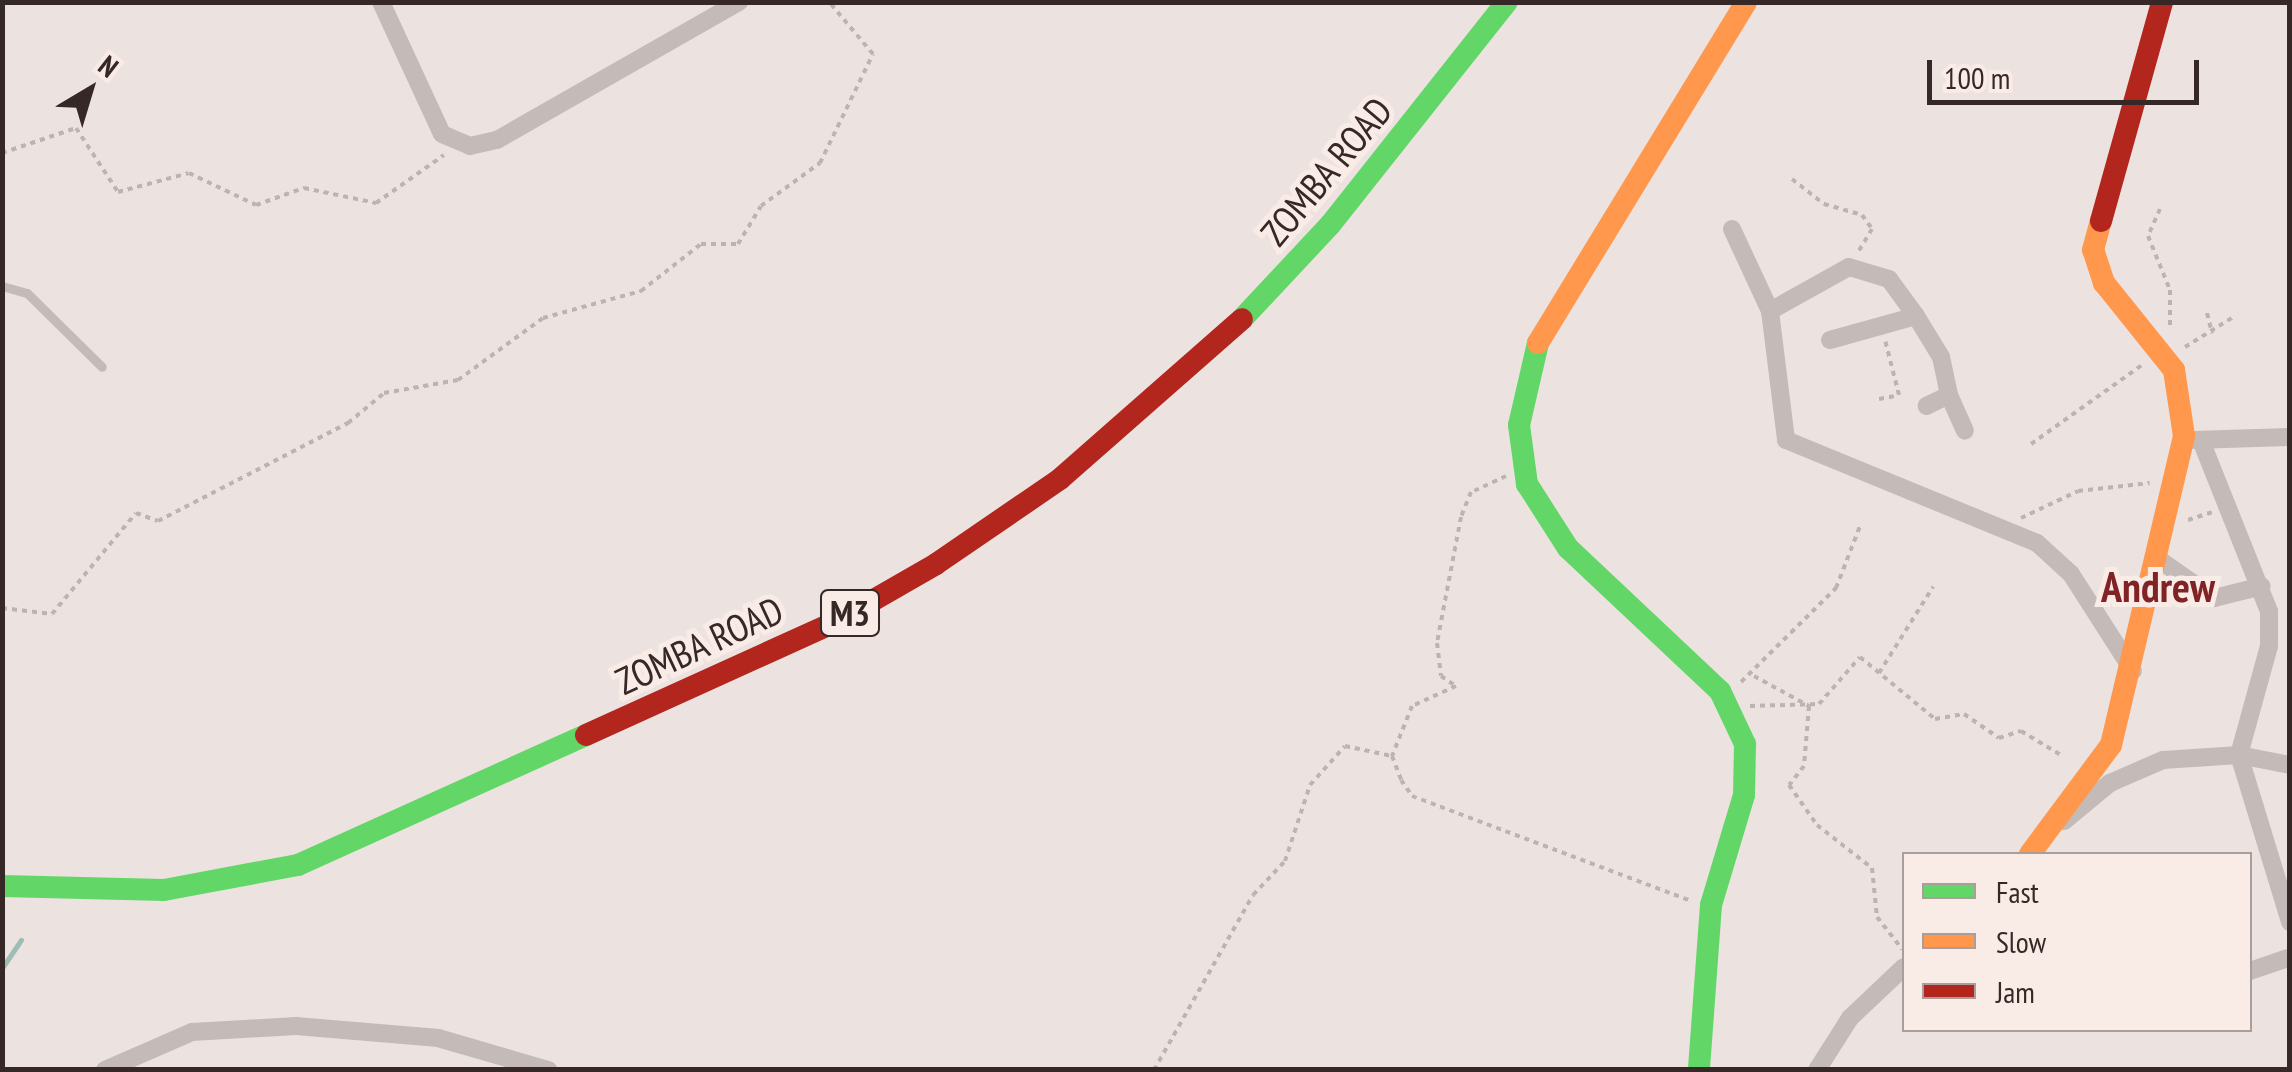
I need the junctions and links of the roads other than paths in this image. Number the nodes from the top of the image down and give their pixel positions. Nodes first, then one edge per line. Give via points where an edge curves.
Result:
1 (381, 2) edge
2 (738, 2) edge
3 (1507, 2) edge
4 (1746, 2) edge
5 (2162, 2) edge
6 (1732, 229) dead end
7 (2, 286) edge
8 (1770, 311) junction
9 (1916, 316) junction
10 (1830, 340) dead end
11 (102, 367) dead end
12 (1948, 395) junction
13 (1926, 406) dead end
14 (1965, 431) dead end
15 (2286, 433) edge
16 (2194, 440) junction
17 (2161, 561) junction
18 (2262, 586) junction
19 (2268, 611) junction
20 (2290, 623) edge
21 (2133, 671) junction
22 (2239, 755) junction
23 (2290, 765) edge
24 (2060, 824) junction
25 (2032, 852) edge
26 (2, 886) edge
27 (2290, 922) edge
28 (2288, 953) edge
29 (1902, 969) edge
30 (2252, 970) edge
31 (104, 1070) edge
32 (548, 1070) edge
33 (1699, 1070) edge
34 (1817, 1070) edge

1 - 2 street via 442,134 458,144 497,140
3 - 26 main road, ZOMBA ROAD / M3 via 1330,225 1224,338 1060,479 936,564 820,628 298,866 164,890
4 - 33 main road via 1528,361 1523,468 1579,562 1712,681 1748,758 1711,905
5 - 16 main road via 2093,250 2104,283 2174,370
6 - 8 street
7 - 11 lane via 27,293
8 - 9 street via 1843,267 1888,279
8 - 21 street via 1786,440 1847,472 2010,526 2072,574
9 - 10 street
9 - 12 street via 1941,356
12 - 13 street
12 - 14 street
15 - 16 street
16 - 17 main road via 2171,481
16 - 18 street
17 - 18 street via 2214,598
17 - 21 main road
18 - 19 street
19 - 20 street
19 - 22 street via 2269,646
21 - 24 main road via 2111,745
22 - 23 street
22 - 24 street via 2135,768
22 - 27 street
24 - 25 main road
28 - 30 street
29 - 34 street via 1850,1018
31 - 32 street via 192,1032 296,1026 438,1038

